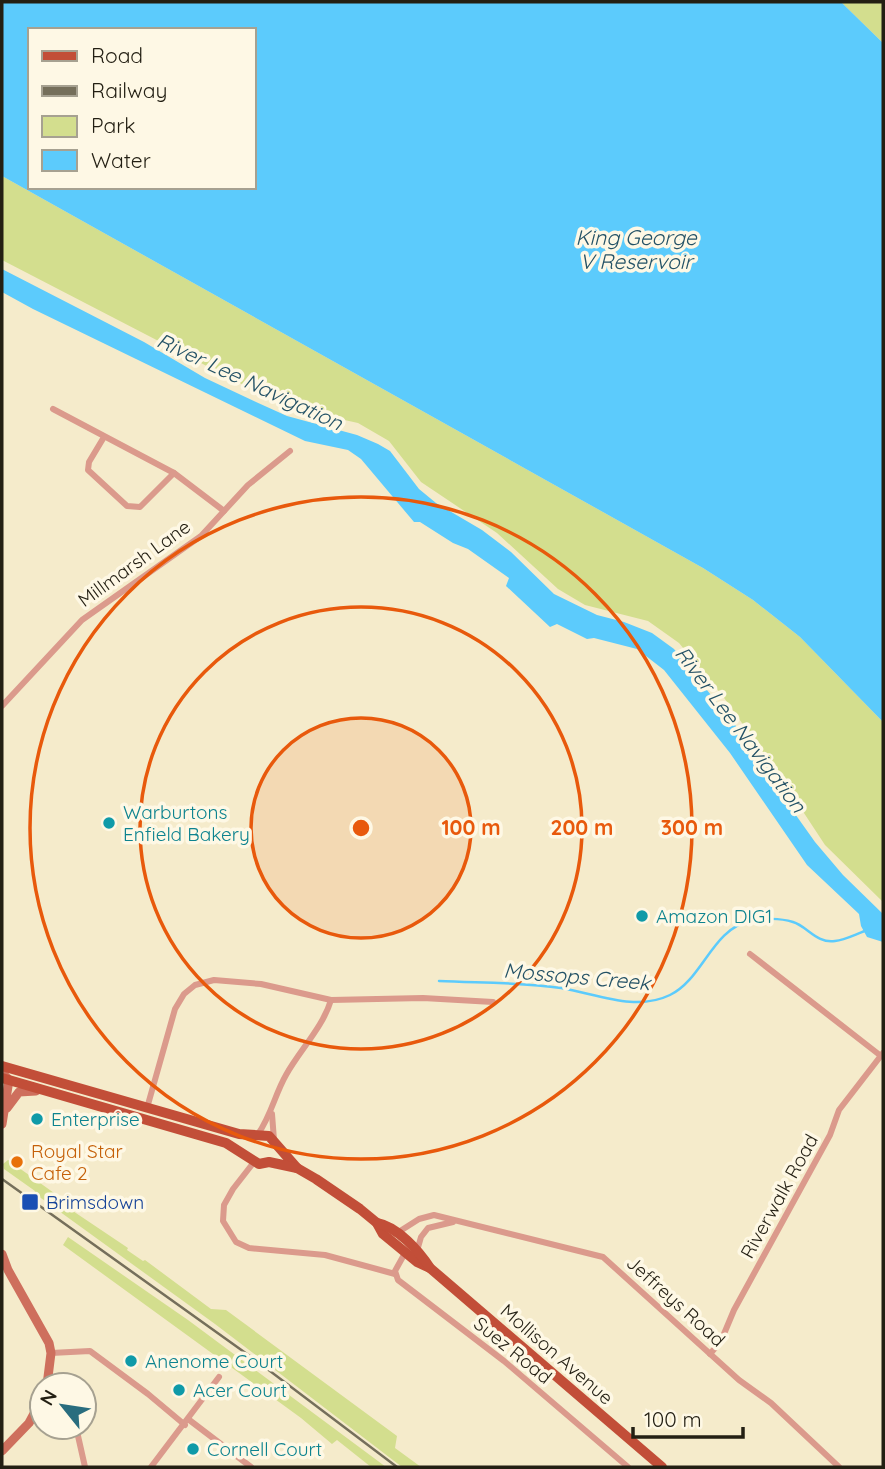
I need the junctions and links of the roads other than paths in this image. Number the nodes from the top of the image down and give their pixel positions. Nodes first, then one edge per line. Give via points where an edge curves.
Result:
1 (53, 409) dead end
2 (104, 437) junction
3 (290, 451) dead end
4 (174, 473) junction
5 (224, 511) junction
6 (2, 706) edge
7 (750, 954) dead end
8 (331, 1000) junction
9 (493, 1002) dead end
10 (882, 1055) edge
11 (4, 1074) edge
12 (45, 1090) junction
13 (147, 1108) junction
14 (5, 1112) junction
15 (271, 1112) junction
16 (2, 1124) edge
17 (257, 1135) junction
18 (275, 1142) junction
19 (251, 1159) junction
20 (269, 1162) junction
21 (297, 1168) junction
22 (458, 1221) junction
23 (377, 1223) junction
24 (397, 1233) junction
25 (417, 1252) junction
26 (405, 1253) junction
27 (2, 1254) edge
28 (430, 1268) junction
29 (396, 1274) junction
30 (51, 1353) junction
31 (710, 1354) junction
32 (49, 1371) edge
33 (219, 1377) dead end
34 (186, 1422) junction
35 (28, 1424) edge
36 (79, 1441) edge
37 (2, 1451) edge
38 (85, 1467) edge
39 (151, 1467) edge
40 (250, 1467) edge
41 (628, 1467) edge
42 (662, 1467) edge
43 (839, 1467) edge

1 - 2 street
2 - 4 street
2 - 4 street via 88,470 127,506 140,507
3 - 5 street, Millmarsh Lane
4 - 5 street
5 - 6 street, Millmarsh Lane via 178,554 82,620
7 - 10 street, Riverwalk Road
8 - 9 street
8 - 13 street via 252,983 214,980 195,985 175,1009
8 - 15 street via 283,1080
10 - 31 street, Riverwalk Road via 839,1110 830,1135
11 - 12 main road, Mollison Avenue
11 - 13 main road, Mollison Avenue via 32,1073
11 - 14 street
12 - 14 street via 19,1092
12 - 19 main road, Mollison Avenue via 226,1143
13 - 17 main road, Mollison Avenue via 239,1135
14 - 16 street
15 - 17 street
15 - 18 street
17 - 18 main road, Mollison Avenue via 265,1134
17 - 19 main road via 247,1146
18 - 20 main road via 275,1155
18 - 21 main road, Mollison Avenue
19 - 20 main road, Mollison Avenue via 259,1164
19 - 29 street via 224,1205 223,1221 236,1242 249,1248 325,1255
20 - 21 main road, Mollison Avenue
21 - 23 main road, Mollison Avenue
22 - 24 street, Jeffreys Road via 423,1217
22 - 25 street via 428,1228
22 - 31 street, Jeffreys Road via 603,1257
23 - 24 main road, Mollison Avenue
23 - 26 main road, Mollison Avenue
24 - 25 main road, Mollison Avenue
25 - 28 main road, Mollison Avenue
26 - 28 main road, Mollison Avenue
26 - 29 street
27 - 30 street
28 - 42 main road, Mollison Avenue
29 - 41 street, Suez Road via 407,1288 504,1361
30 - 32 street
30 - 34 street via 90,1351
31 - 43 street, Jeffreys Road
33 - 34 street
34 - 39 street
34 - 40 street
35 - 37 street
36 - 38 street

